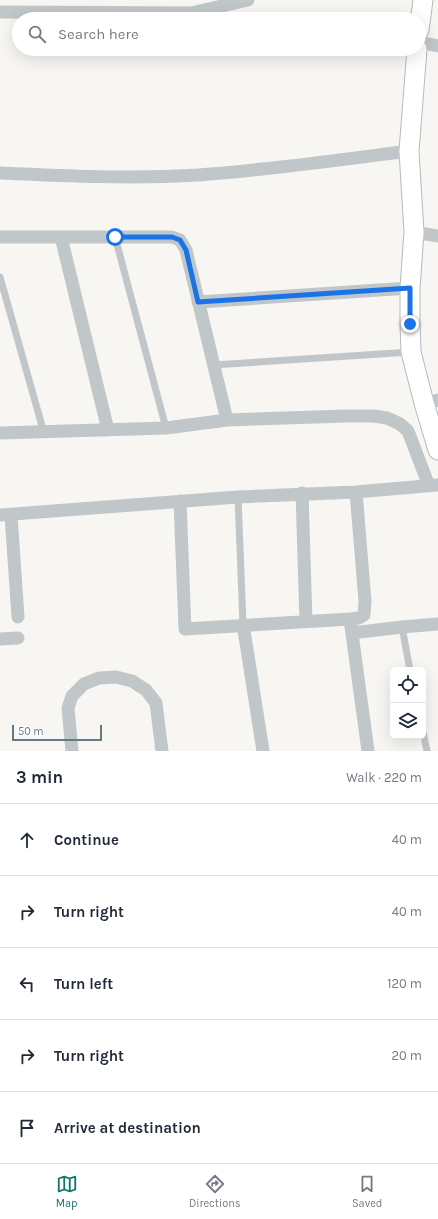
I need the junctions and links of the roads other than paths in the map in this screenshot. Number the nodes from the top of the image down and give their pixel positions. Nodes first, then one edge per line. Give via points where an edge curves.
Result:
1 (248, 0) edge
2 (423, 0) edge
3 (0, 12) edge
4 (12, 12) edge
5 (195, 12) edge
6 (421, 12) edge
7 (426, 43) edge
8 (438, 46) edge
9 (416, 56) edge
10 (409, 151) junction
11 (0, 173) edge
12 (414, 232) junction
13 (438, 236) edge
14 (0, 237) edge
15 (61, 237) junction
16 (115, 237) junction
17 (0, 276) edge
18 (410, 288) junction
19 (198, 302) junction
20 (412, 352) junction
21 (213, 365) junction
22 (431, 402) edge
23 (228, 420) junction
24 (166, 428) junction
25 (108, 430) junction
26 (0, 433) edge
27 (44, 433) junction
28 (438, 450) edge
29 (434, 486) edge
30 (356, 492) junction
31 (302, 493) junction
32 (238, 497) junction
33 (180, 501) junction
34 (5, 515) edge
35 (18, 617) dead end
36 (350, 619) junction
37 (306, 621) junction
38 (242, 624) junction
39 (438, 624) edge
40 (402, 627) junction
41 (352, 633) junction
42 (18, 638) dead end
43 (0, 639) edge
44 (409, 667) edge
45 (424, 739) edge
46 (72, 751) edge
47 (162, 751) edge
48 (263, 751) edge
49 (368, 751) edge
50 (427, 751) edge

1 - 5 street
2 - 6 street
3 - 4 street
7 - 8 street
9 - 10 street
10 - 11 street via 197,175 61,176
10 - 12 street
12 - 13 street
12 - 18 street
14 - 15 street
15 - 16 street
15 - 25 street
16 - 19 street via 172,237 180,240 186,250
16 - 24 lane
17 - 27 lane
18 - 19 street
18 - 20 street
19 - 21 street
20 - 21 lane
20 - 22 street
21 - 23 street
22 - 28 street
23 - 24 street
23 - 29 street via 346,416 387,418 408,431
24 - 25 street
25 - 27 street
26 - 27 street
29 - 30 street
30 - 31 street
30 - 36 street via 365,610 360,618
31 - 32 street
31 - 37 street
32 - 33 street
32 - 38 lane
33 - 34 street
33 - 38 street via 185,628
34 - 35 street
36 - 37 street
36 - 41 street
37 - 38 street
38 - 48 street
39 - 40 street
40 - 41 street
40 - 44 lane
41 - 49 street
42 - 43 street
45 - 50 lane
46 - 47 street via 68,708 72,696 84,684 99,678 116,677 132,681 146,690 156,703

